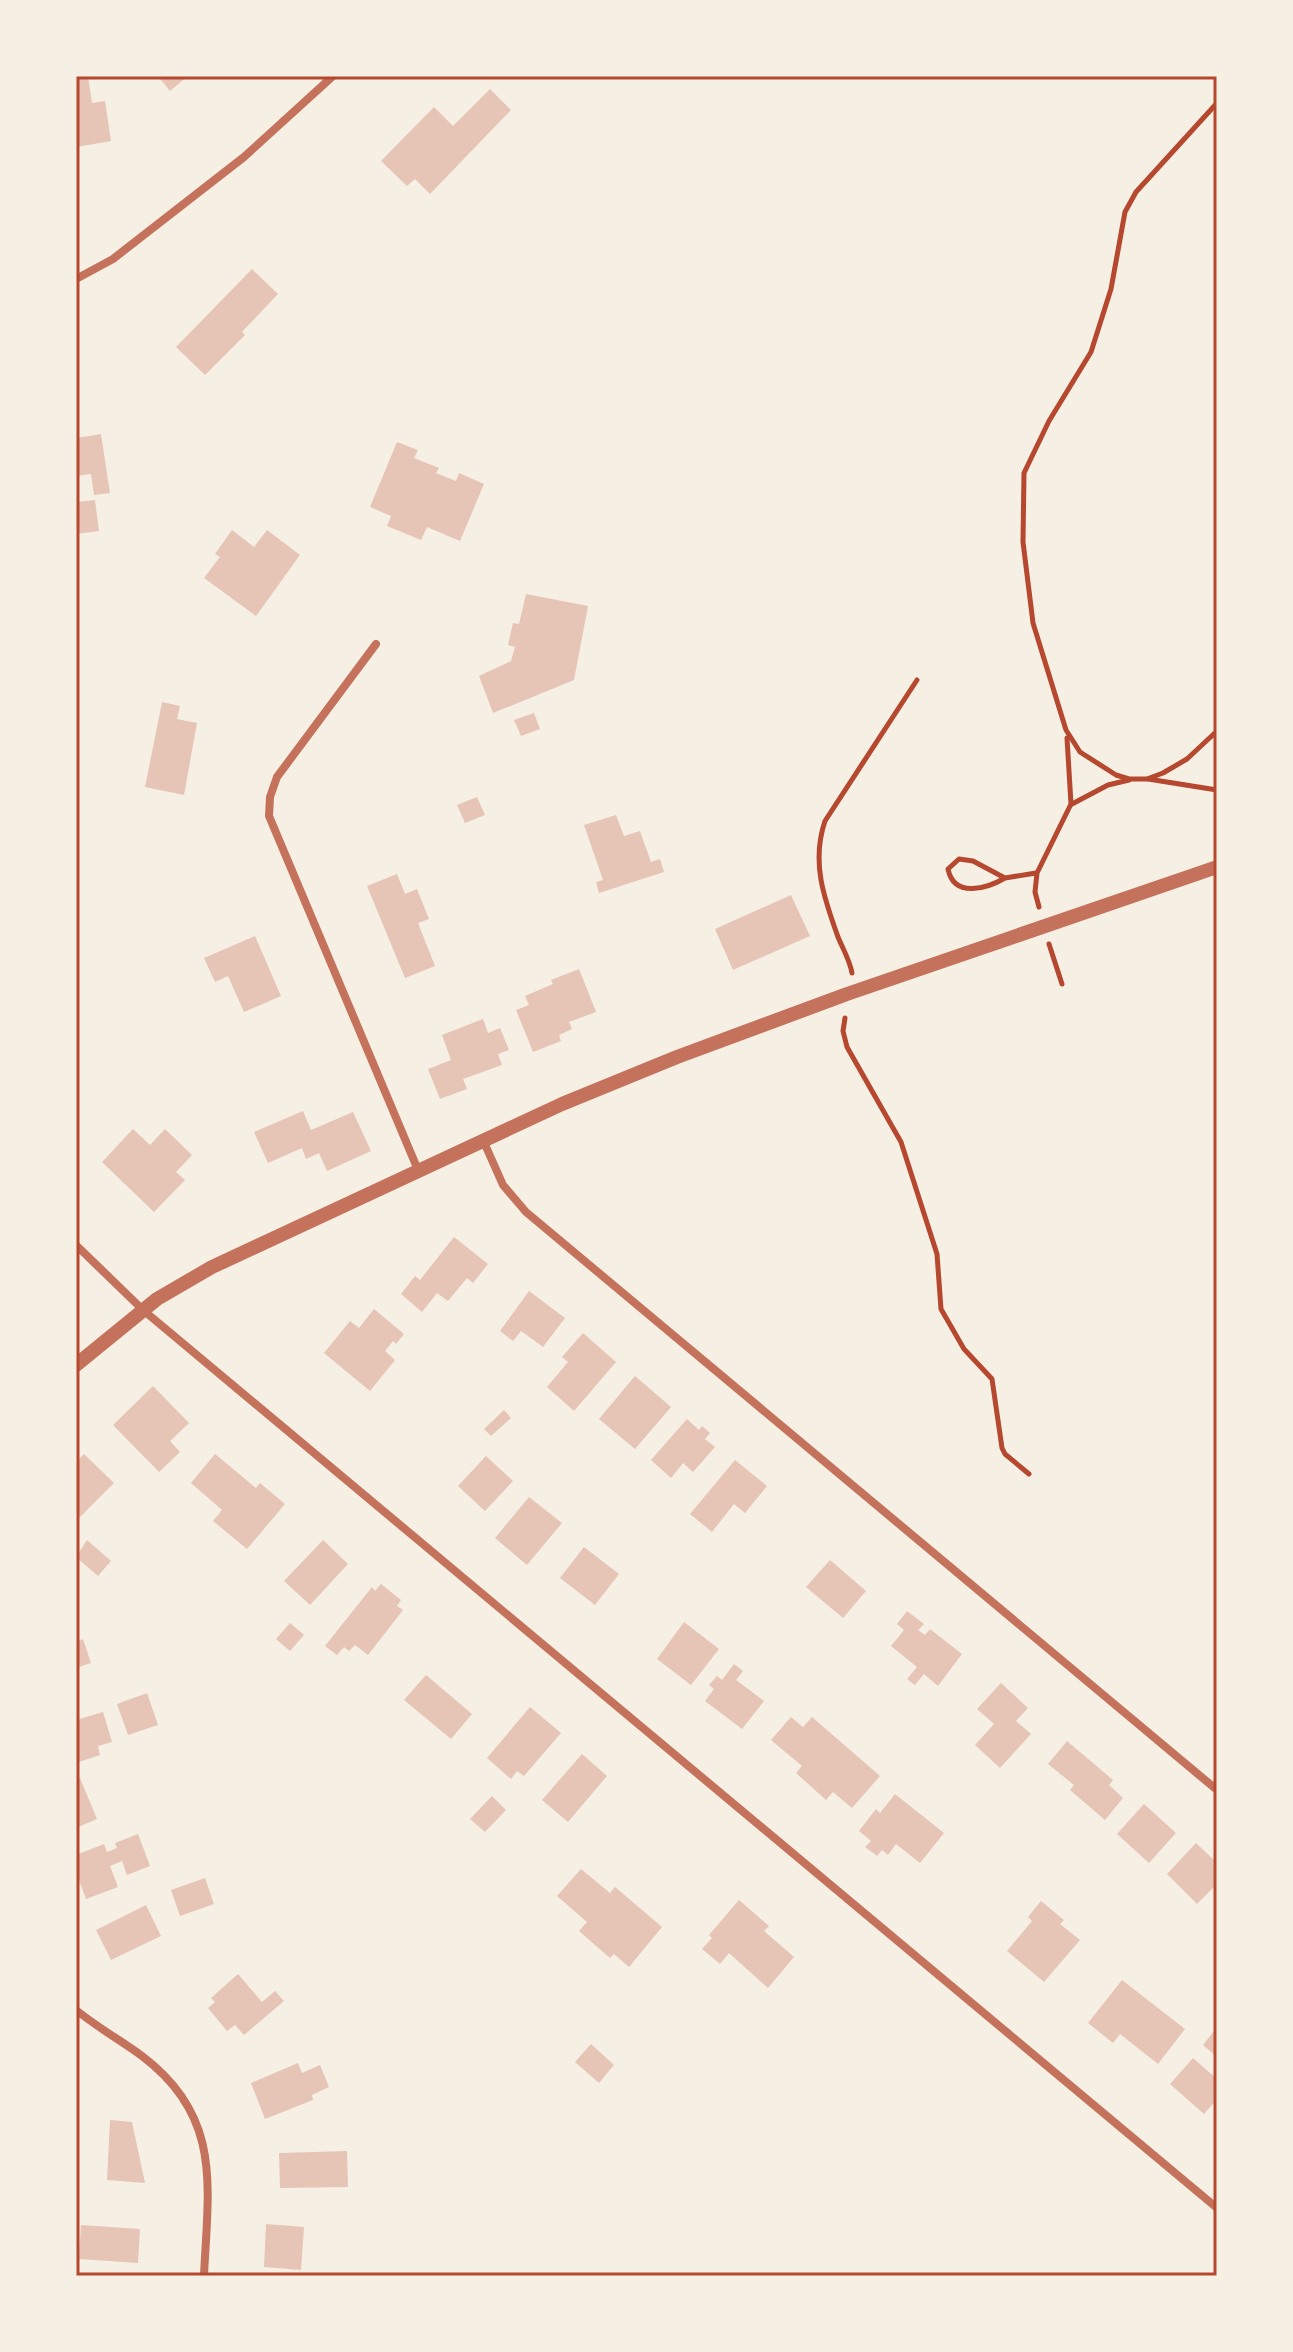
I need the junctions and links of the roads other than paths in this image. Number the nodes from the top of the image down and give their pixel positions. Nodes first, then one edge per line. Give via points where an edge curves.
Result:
1 (333, 76) edge
2 (76, 279) edge
3 (376, 644) dead end
4 (1217, 867) edge
5 (483, 1140) junction
6 (418, 1170) junction
7 (76, 1245) edge
8 (143, 1310) junction
9 (76, 1365) edge
10 (1217, 1790) edge
11 (76, 2010) edge
12 (1217, 2208) edge
13 (204, 2276) edge

1 - 2 street via 231,167 113,259
3 - 6 street via 275,780 269,816
4 - 5 street via 847,994 621,1079
5 - 6 street
5 - 10 street via 503,1185 526,1212
6 - 8 street via 212,1267
7 - 8 street
8 - 9 street
8 - 12 street
11 - 13 street via 163,2075 194,2118 208,2169

